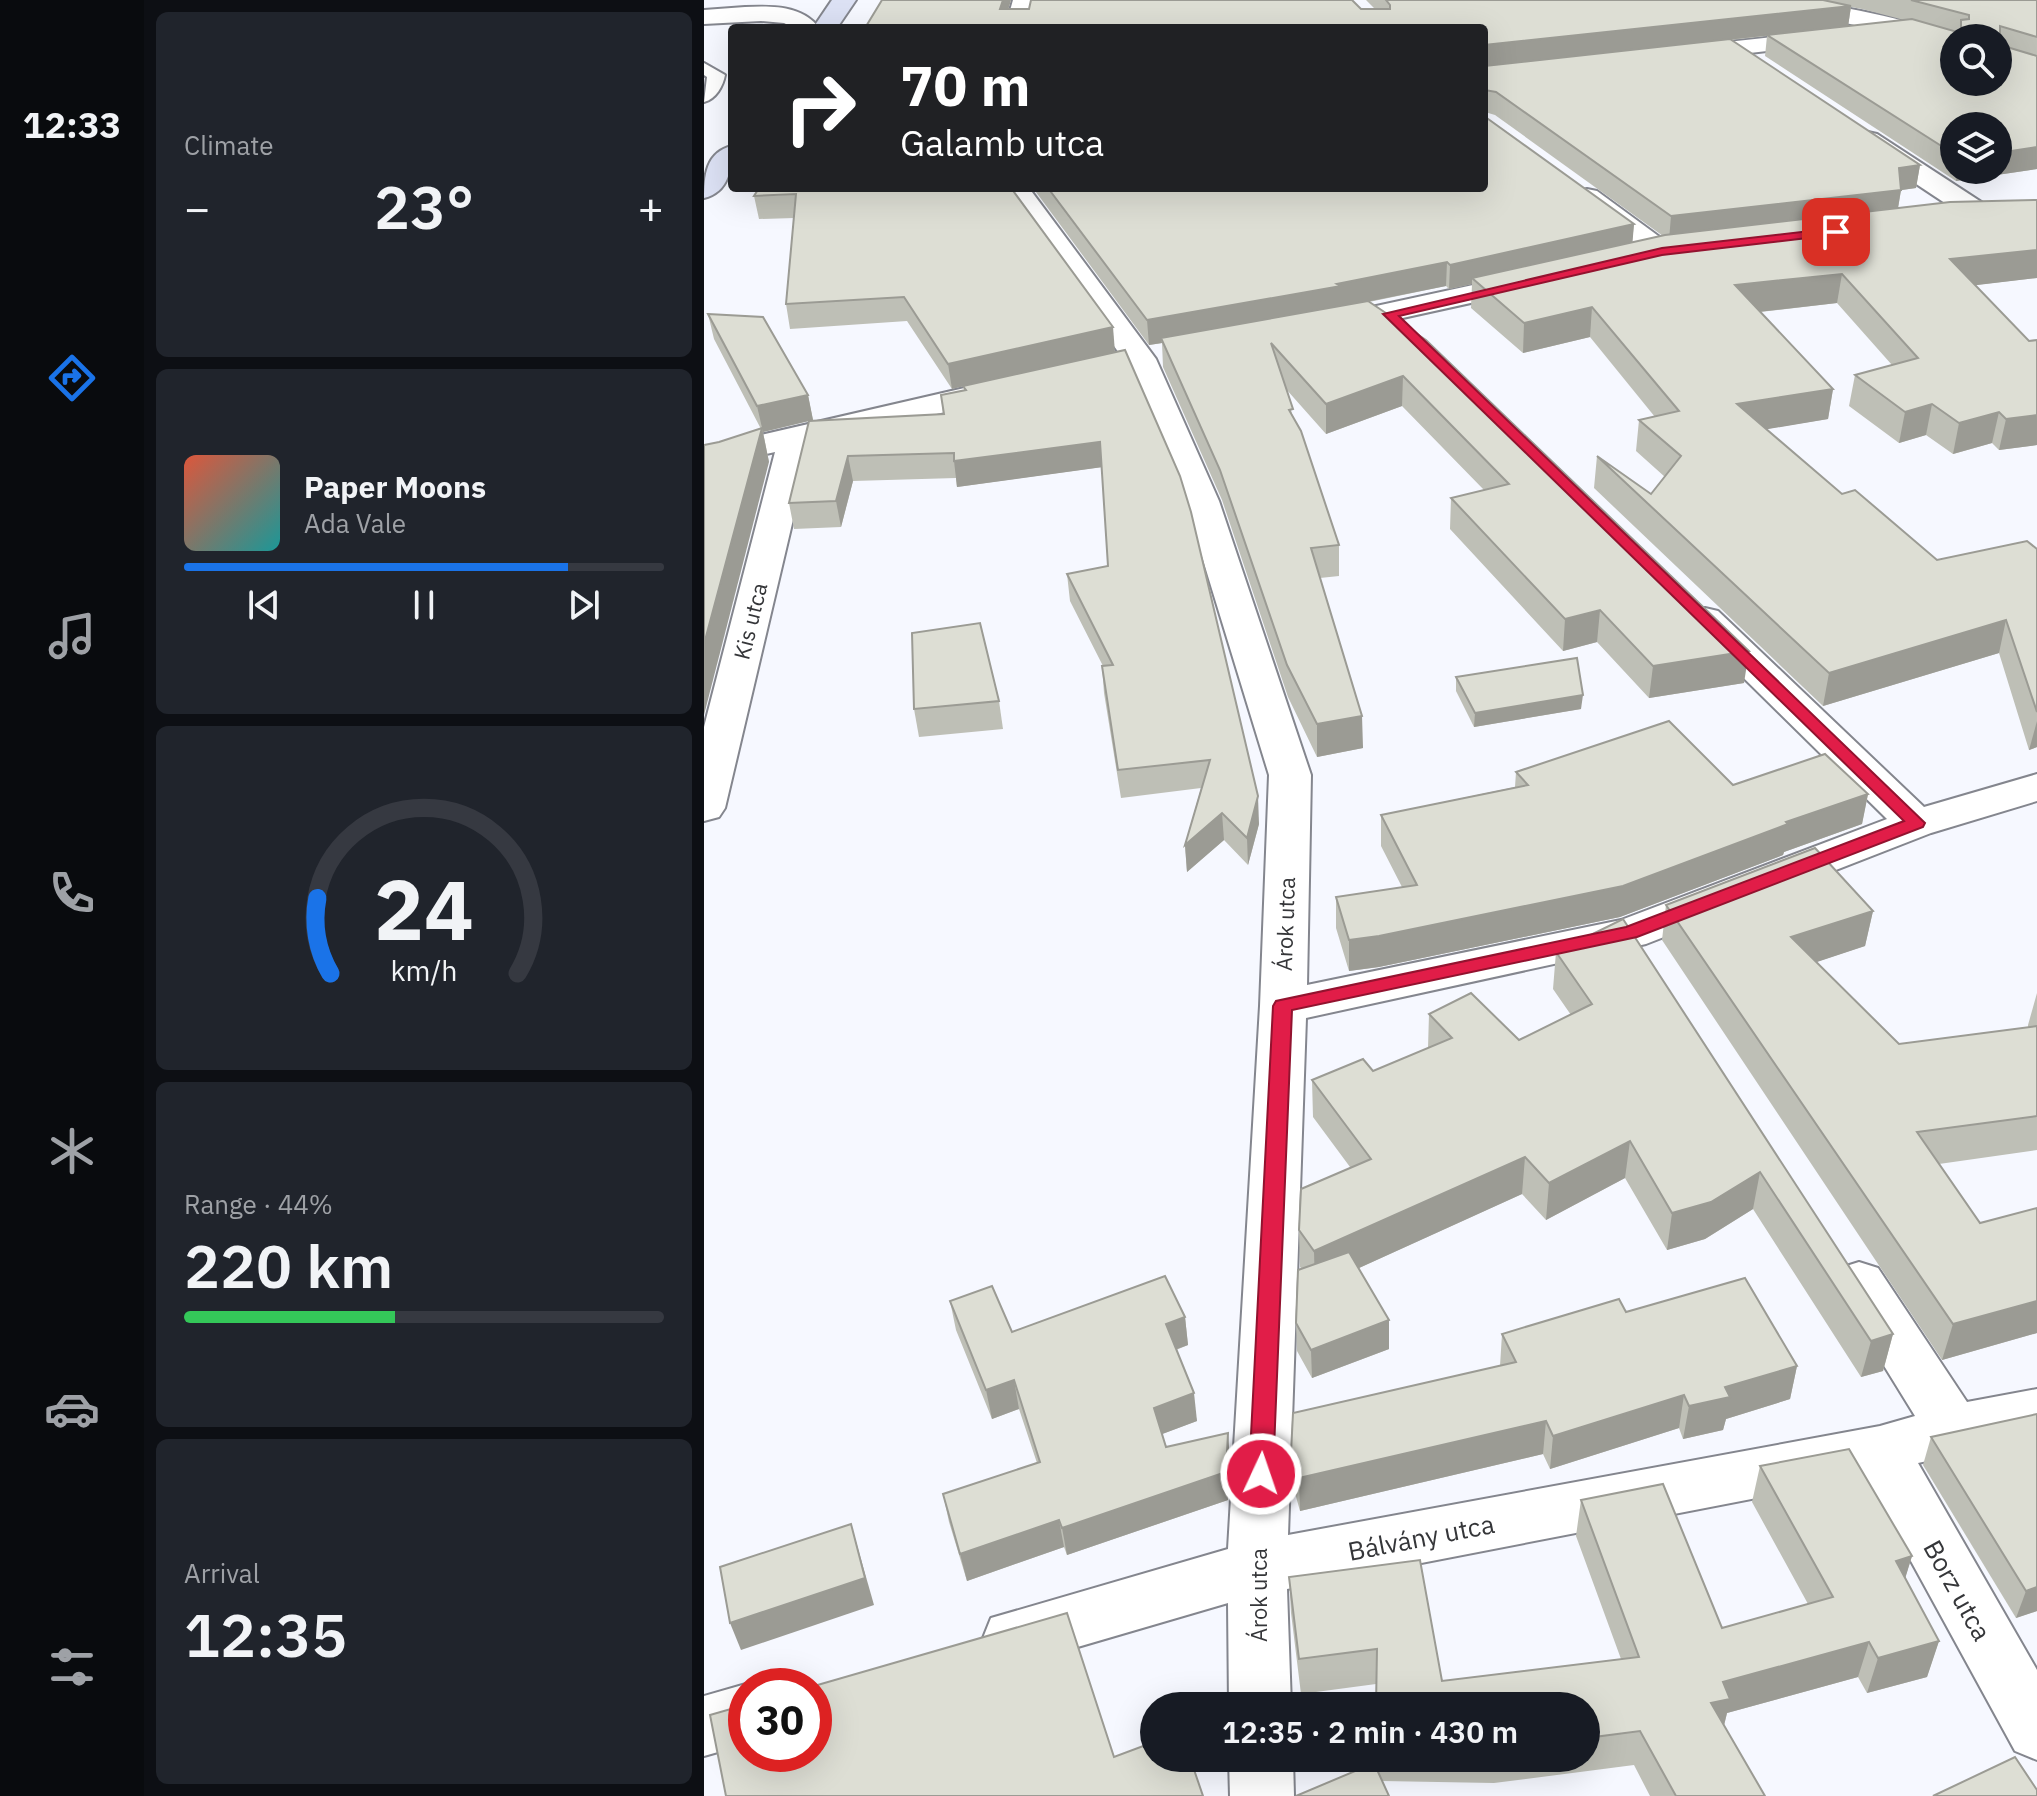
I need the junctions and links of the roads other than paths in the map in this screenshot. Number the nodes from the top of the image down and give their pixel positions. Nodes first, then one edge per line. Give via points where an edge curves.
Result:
1 (770, 0) edge
2 (844, 0) edge
3 (1025, 0) edge
4 (1771, 0) edge
5 (705, 18) edge
6 (803, 24) edge
7 (828, 24) edge
8 (1018, 24) edge
9 (1910, 30) junction
10 (1940, 39) edge
11 (1730, 48) junction
12 (1653, 57) edge
13 (704, 68) edge
14 (1770, 74) edge
15 (704, 97) edge
16 (1849, 127) edge
17 (728, 158) edge
18 (1560, 178) edge
19 (706, 182) edge
20 (1018, 192) edge
21 (1936, 220) edge
22 (1692, 248) edge
23 (1662, 252) junction
24 (1632, 259) edge
25 (1556, 276) edge
26 (1296, 331) edge
27 (1021, 385) edge
28 (796, 435) junction
29 (704, 458) edge
30 (1676, 591) edge
31 (2037, 787) edge
32 (704, 808) edge
33 (1916, 823) junction
34 (1283, 1006) junction
35 (1834, 1246) edge
36 (2037, 1413) edge
37 (1954, 1429) junction
38 (1880, 1450) junction
39 (1257, 1568) junction
40 (967, 1651) edge
41 (1260, 1692) edge
42 (728, 1719) edge
43 (704, 1726) edge
44 (2037, 1730) edge
45 (1261, 1772) edge
46 (1262, 1796) edge

1 - 5 street
2 - 7 street
3 - 8 street
4 - 9 street
5 - 6 street via 773,14
9 - 10 street
9 - 11 street
11 - 12 street
11 - 14 street
13 - 15 lane via 716,75
16 - 21 street via 1996,215
17 - 19 street
18 - 23 street
20 - 34 street, Árok utca via 1141,360 1202,501 1290,775
22 - 23 street
23 - 24 street
25 - 26 street via 1401,325
27 - 28 street
28 - 29 street
28 - 32 street, Kis utca
30 - 33 street
31 - 33 street
33 - 34 street via 1643,952
34 - 39 street, Árok utca
35 - 37 street
36 - 37 street, Bálvány utca
37 - 38 street, Bálvány utca
38 - 39 street, Bálvány utca
38 - 44 street, Borz utca
39 - 40 street, Bálvány utca
39 - 41 street, Árok utca
42 - 43 street
45 - 46 street

